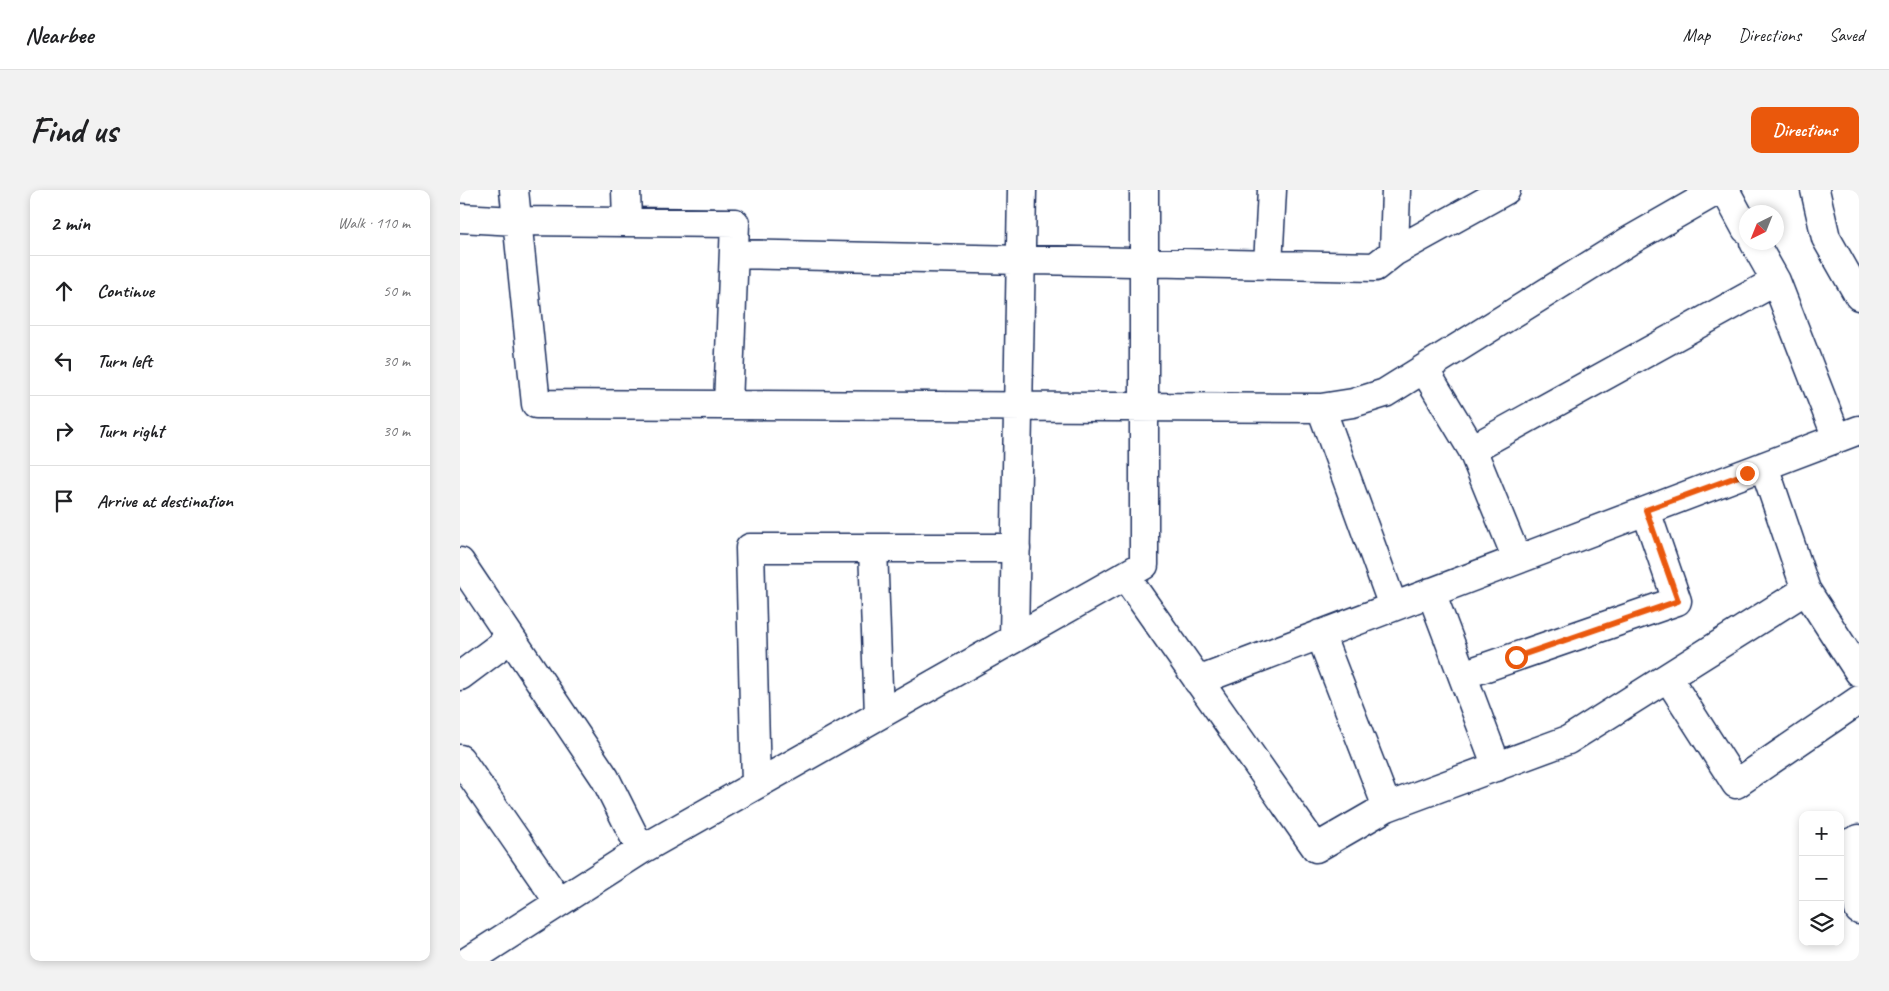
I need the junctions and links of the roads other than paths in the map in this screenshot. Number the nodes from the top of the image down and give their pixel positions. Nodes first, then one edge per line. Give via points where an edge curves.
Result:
1 (514, 190) edge
2 (626, 190) edge
3 (1022, 190) edge
4 (1144, 190) edge
5 (1272, 190) edge
6 (1396, 190) edge
7 (1506, 190) edge
8 (1718, 190) edge
9 (1725, 190) edge
10 (1815, 190) edge
11 (1739, 215) edge
12 (460, 218) edge
13 (517, 221) junction
14 (628, 222) junction
15 (1759, 250) edge
16 (1394, 252) junction
17 (734, 254) junction
18 (1020, 260) junction
19 (1144, 262) junction
20 (1268, 265) junction
21 (1776, 281) junction
22 (1859, 296) edge
23 (1424, 369) junction
24 (728, 405) junction
25 (1018, 407) junction
26 (1144, 407) junction
27 (1321, 408) junction
28 (1848, 434) edge
29 (1472, 449) junction
30 (1764, 466) junction
31 (1646, 510) junction
32 (873, 548) junction
33 (1016, 548) junction
34 (1517, 559) junction
35 (460, 562) edge
36 (1125, 576) junction
37 (1806, 590) junction
38 (1431, 592) junction
39 (1393, 606) junction
40 (1320, 634) junction
41 (511, 638) junction
42 (1014, 638) junction
43 (1859, 672) edge
44 (1463, 675) junction
45 (460, 676) edge
46 (1668, 678) junction
47 (1198, 681) junction
48 (1859, 700) edge
49 (879, 714) junction
50 (460, 759) edge
51 (1497, 767) junction
52 (756, 784) junction
53 (1387, 807) junction
54 (1859, 839) edge
55 (641, 850) junction
56 (559, 902) junction
57 (1859, 910) edge
58 (468, 961) edge

1 - 13 street
2 - 14 street
3 - 18 street
4 - 19 street
5 - 20 street
6 - 16 street
7 - 16 street
8 - 23 street via 1629,241
9 - 11 street
10 - 22 street via 1826,238
12 - 13 street
13 - 14 street
13 - 24 street via 536,404
14 - 17 street via 735,223
15 - 21 street
16 - 20 street via 1376,266
17 - 18 street
17 - 24 street
18 - 19 street
18 - 25 street
19 - 20 street
19 - 26 street
21 - 28 street
21 - 29 street
23 - 27 street via 1385,392 1353,403
23 - 29 street
24 - 25 street
25 - 26 street
25 - 33 street
26 - 27 street
26 - 36 street via 1144,565
27 - 39 street
28 - 30 street
29 - 34 street
30 - 31 street
30 - 37 street
31 - 34 street
31 - 44 street via 1678,601
32 - 33 street
32 - 49 street
32 - 52 street via 750,548
33 - 42 street
34 - 38 street
35 - 41 street
36 - 42 street
36 - 47 street
37 - 43 street
37 - 46 street
38 - 39 street
38 - 44 street
39 - 40 street
40 - 47 street
40 - 53 street
41 - 45 street
41 - 55 street via 605,778
42 - 49 street
44 - 51 street
46 - 48 street via 1736,784
46 - 51 street via 1568,740
47 - 53 street via 1316,848
49 - 52 street
50 - 56 street
51 - 53 street
52 - 55 street
54 - 57 street via 1847,844
55 - 56 street
56 - 58 street

